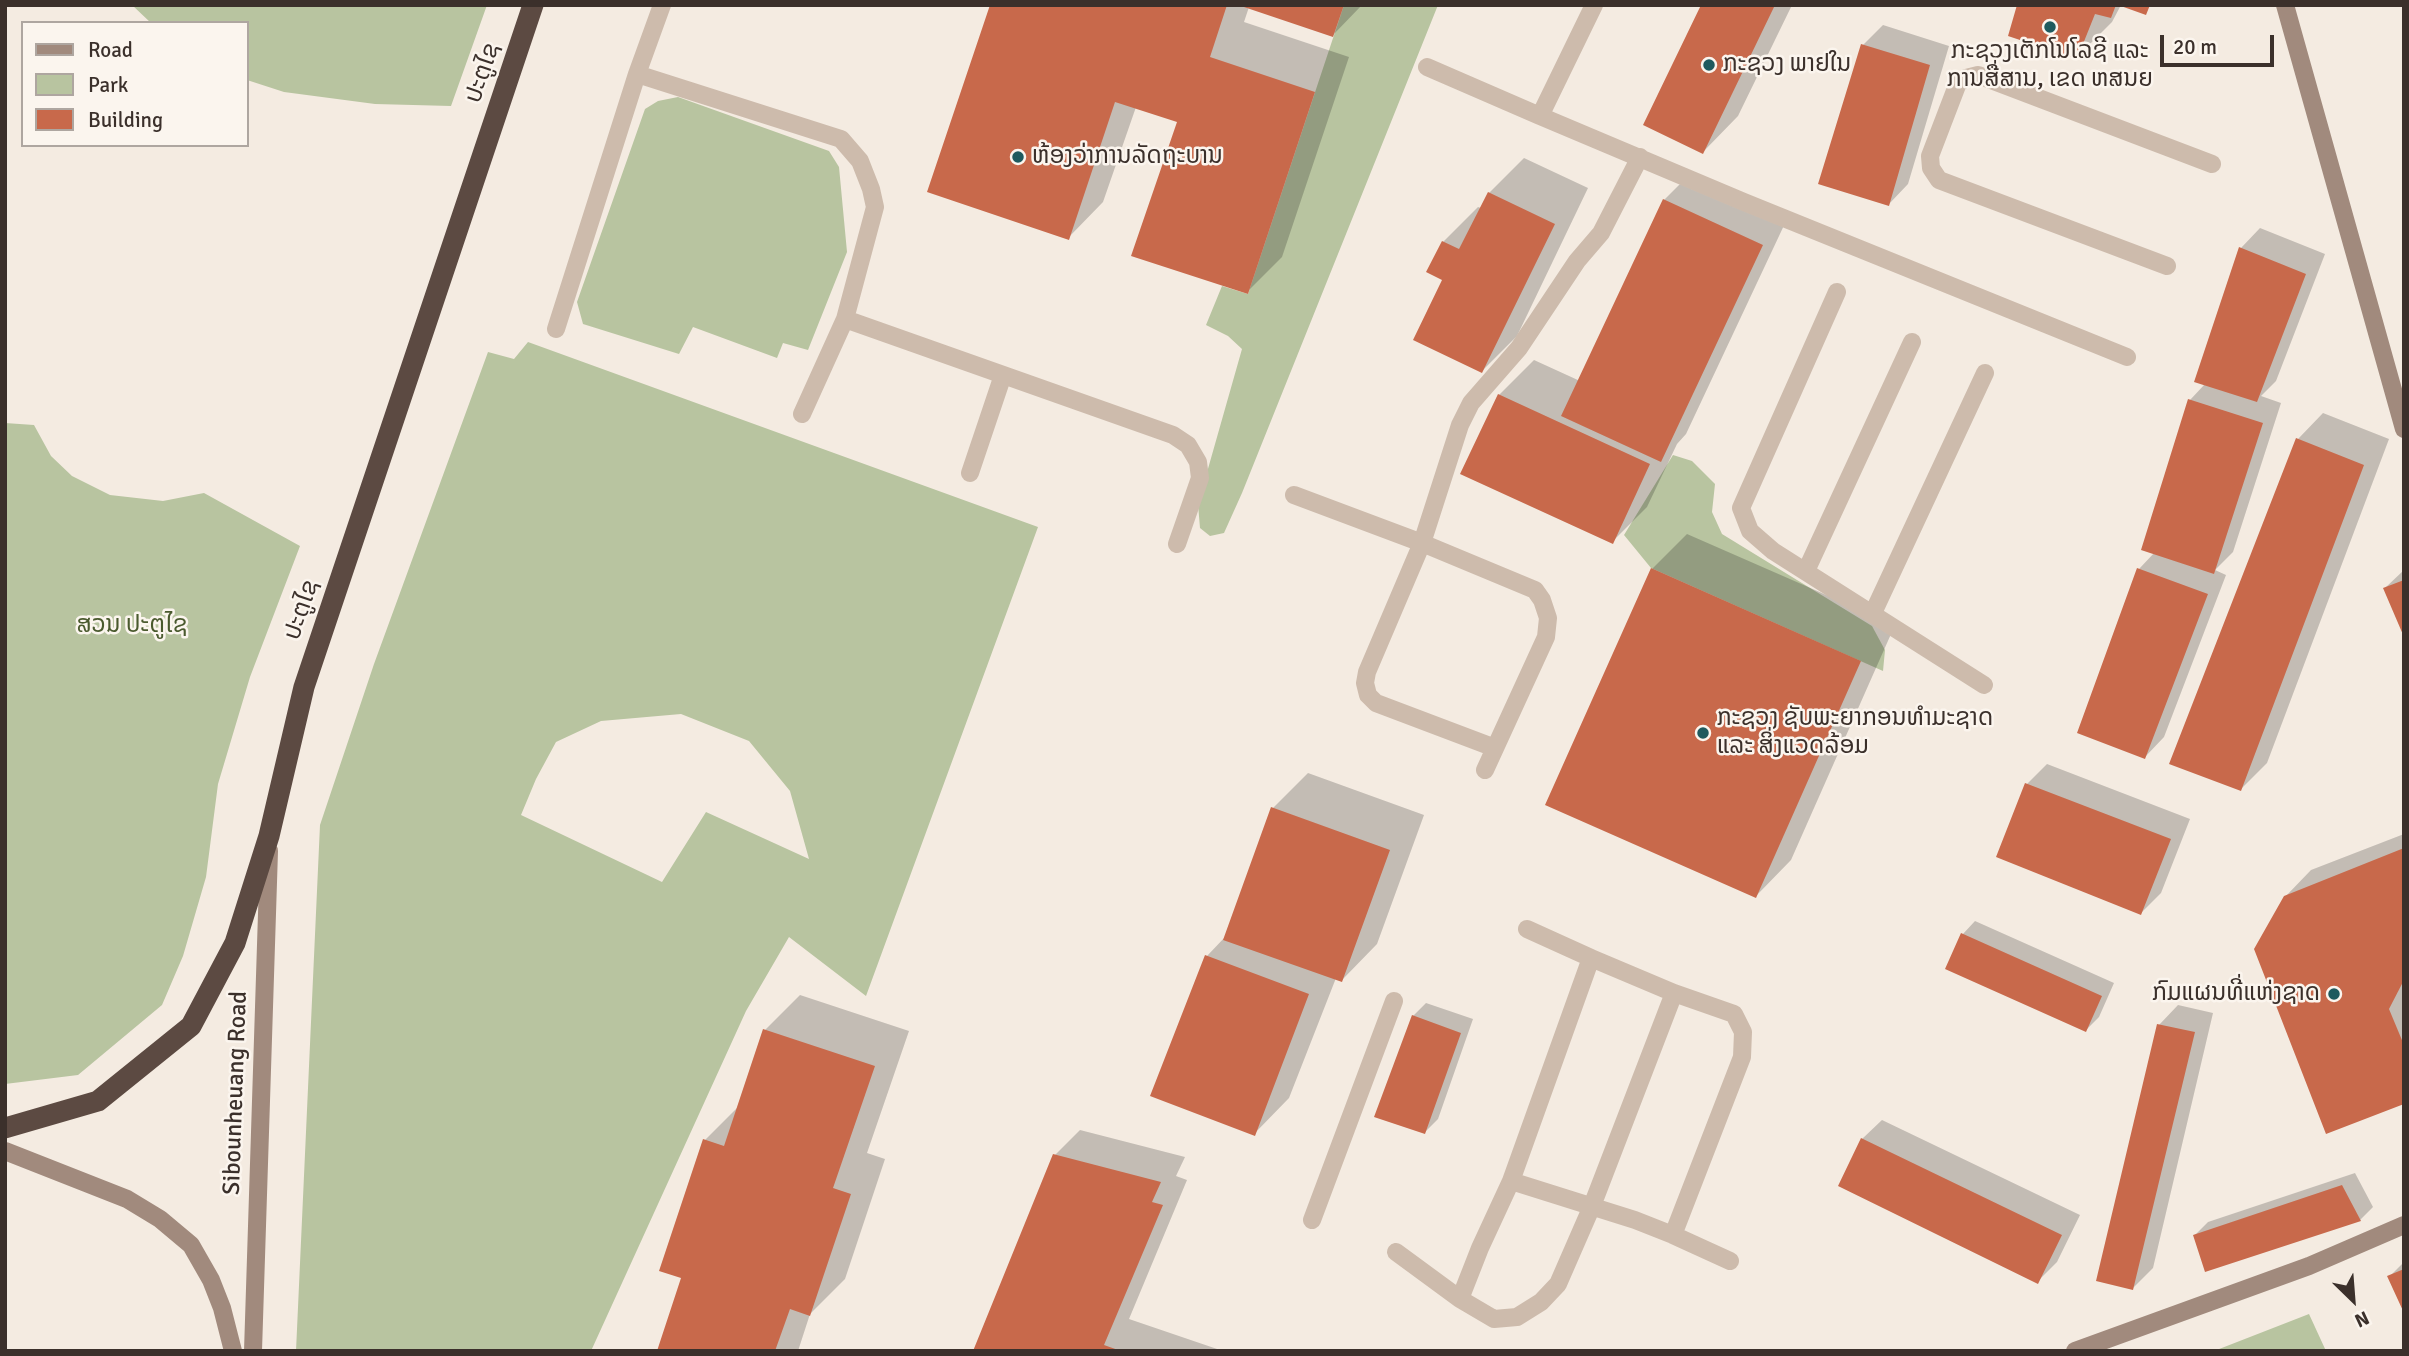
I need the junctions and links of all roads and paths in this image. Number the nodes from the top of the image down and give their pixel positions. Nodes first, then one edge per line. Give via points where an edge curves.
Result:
1 (533, 5) edge
2 (662, 5) edge
3 (1594, 5) edge
4 (2285, 5) edge
5 (1427, 67) dead end
6 (637, 74) junction
7 (1541, 116) junction
8 (1640, 157) junction
9 (2212, 164) dead end
10 (2167, 266) dead end
11 (1837, 292) dead end
12 (845, 319) junction
13 (556, 329) dead end
14 (1912, 342) dead end
15 (2127, 357) dead end
16 (1985, 373) dead end
17 (1003, 375) junction
18 (802, 414) dead end
19 (2404, 429) edge
20 (970, 473) dead end
21 (1293, 495) dead end
22 (1422, 542) junction
23 (1177, 544) dead end
24 (1806, 571) junction
25 (1873, 613) junction
26 (1984, 685) dead end
27 (1495, 748) junction
28 (1485, 770) dead end
29 (269, 836) junction
30 (1527, 929) dead end
31 (1591, 958) junction
32 (1674, 993) junction
33 (1394, 1001) dead end
34 (5, 1128) edge
35 (5, 1151) edge
36 (1511, 1181) junction
37 (1592, 1206) junction
38 (1312, 1220) dead end
39 (2404, 1226) edge
40 (1673, 1235) junction
41 (1396, 1252) dead end
42 (1730, 1261) dead end
43 (1460, 1299) junction
44 (233, 1351) edge
45 (253, 1351) edge
46 (2076, 1351) edge

1 - 29 highway, ປະຕູໄຊ via 304,687
2 - 6 lane
3 - 7 lane
4 - 19 street
5 - 7 lane
6 - 12 lane via 841,139 860,162 875,207
6 - 13 lane
7 - 8 lane
8 - 15 lane
8 - 22 lane via 1601,233 1519,348 1471,403
9 - 10 lane via 1978,75 1958,82 1930,156 1939,180
11 - 24 lane via 1741,508 1750,531
12 - 17 lane
12 - 18 lane
14 - 24 lane
16 - 25 lane
17 - 20 lane
17 - 23 lane via 1173,435 1188,445 1198,462 1200,478
21 - 22 lane
22 - 27 lane via 1519,581 1542,600 1548,618 1546,637
22 - 27 lane via 1367,672 1368,695 1376,703
24 - 25 lane
25 - 26 lane
27 - 28 lane
29 - 34 highway, ປະຕູໄຊ via 235,943 191,1026 98,1101
29 - 45 street, Sibounheuang Road
30 - 31 lane
31 - 32 lane
31 - 36 lane
32 - 37 lane
32 - 40 lane via 1734,1014 1743,1032 1742,1057
33 - 38 lane
35 - 44 street via 127,1199 191,1245 211,1280
36 - 37 lane
36 - 43 lane
37 - 40 lane
37 - 43 lane via 1558,1284 1541,1302 1517,1317 1494,1319
39 - 46 street via 2309,1266
40 - 42 lane
41 - 43 lane

